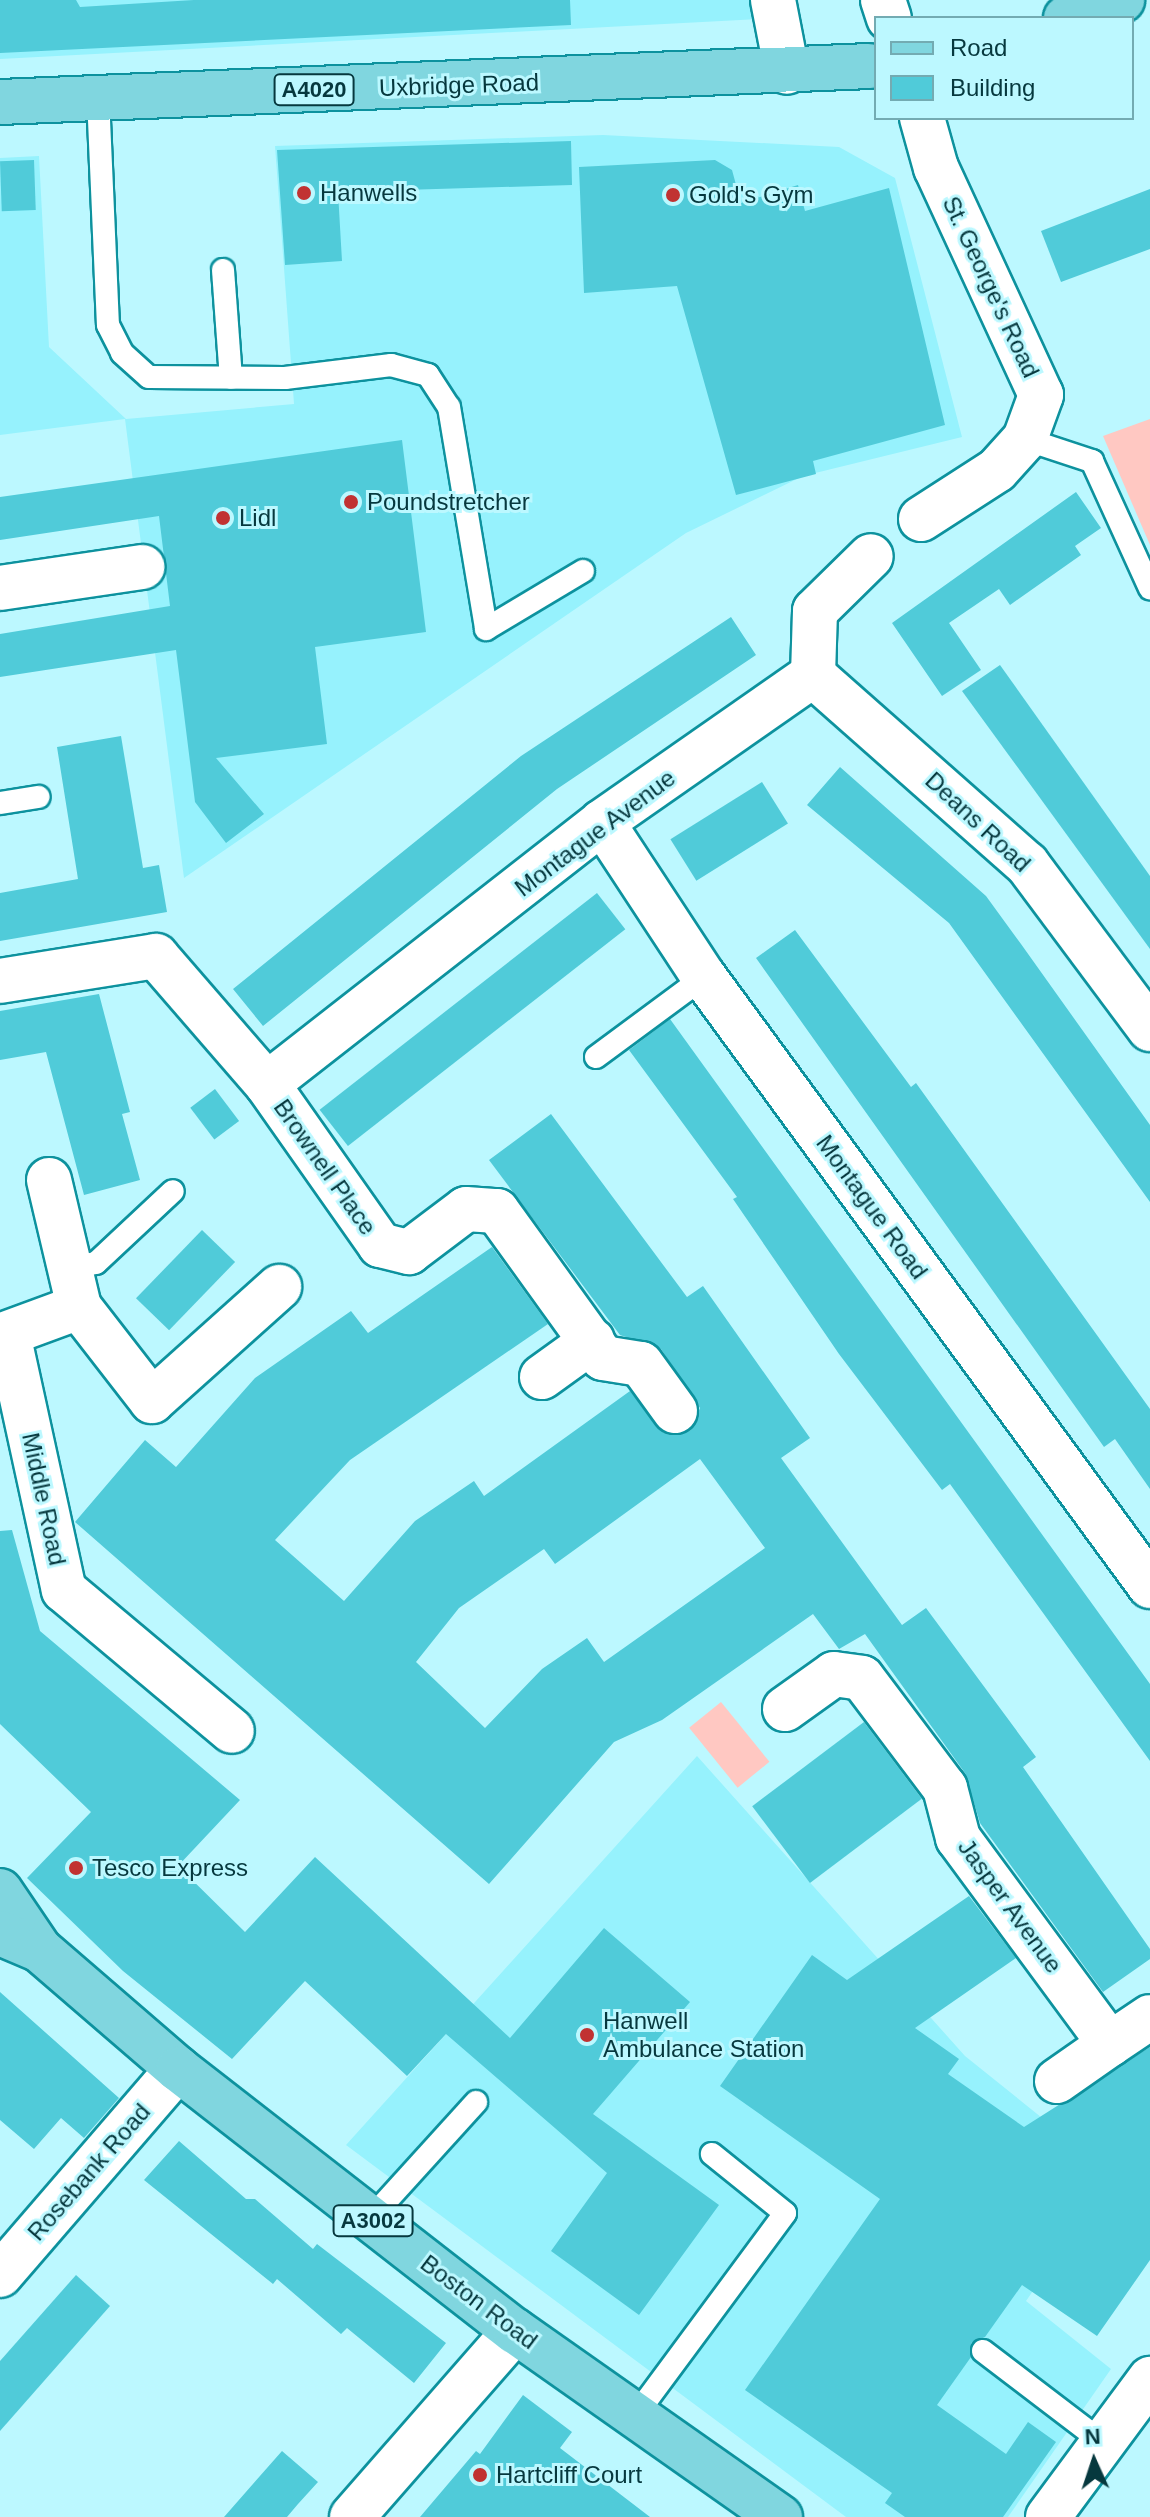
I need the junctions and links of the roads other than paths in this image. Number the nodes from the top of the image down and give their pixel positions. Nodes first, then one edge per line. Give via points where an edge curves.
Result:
1 (773, 0) edge
2 (1122, 0) edge
3 (1072, 16) edge
4 (874, 65) edge
5 (787, 72) junction
6 (98, 97) junction
7 (0, 102) edge
8 (923, 120) edge
9 (223, 270) dead end
10 (231, 378) junction
11 (1025, 439) junction
12 (921, 519) dead end
13 (871, 556) dead end
14 (142, 567) dead end
15 (583, 571) dead end
16 (0, 588) edge
17 (1150, 588) edge
18 (813, 675) junction
19 (39, 797) dead end
20 (0, 803) edge
21 (602, 822) junction
22 (704, 977) junction
23 (0, 981) edge
24 (1150, 1029) edge
25 (596, 1057) dead end
26 (267, 1084) junction
27 (49, 1180) dead end
28 (173, 1191) dead end
29 (279, 1287) dead end
30 (75, 1288) junction
31 (4, 1335) edge
32 (592, 1341) junction
33 (542, 1377) dead end
34 (675, 1411) dead end
35 (1150, 1586) edge
36 (785, 1709) dead end
37 (232, 1731) dead end
38 (0, 1891) edge
39 (0, 1933) edge
40 (40, 1950) junction
41 (1150, 2017) edge
42 (1110, 2044) junction
43 (178, 2069) junction
44 (1057, 2081) dead end
45 (476, 2102) dead end
46 (712, 2154) dead end
47 (370, 2219) junction
48 (0, 2275) edge
49 (515, 2331) junction
50 (983, 2351) dead end
51 (1150, 2379) edge
52 (635, 2416) junction
53 (1101, 2441) junction
54 (352, 2517) edge
55 (780, 2517) edge
56 (1048, 2517) edge

1 - 5 street
2 - 3 main road
4 - 5 main road, Uxbridge Road / A4020
5 - 6 main road, Uxbridge Road / A4020
6 - 7 main road, Uxbridge Road / A4020
6 - 10 lane via 108,325 122,353 149,377
8 - 11 street, St. George's Road via 936,168 1041,395
9 - 10 lane
10 - 15 lane via 391,365 428,375 449,407 486,629
11 - 12 street via 997,470
11 - 17 lane via 1092,461
13 - 18 street via 815,611
14 - 16 street
18 - 21 street, Montague Avenue
18 - 24 street, Deans Road via 1027,864
19 - 20 lane
21 - 22 street, Montague Road
21 - 26 street, Montague Avenue
22 - 25 lane
22 - 35 street, Montague Road
23 - 26 street via 156,956
26 - 32 street, Brownell Place via 380,1245 409,1252 466,1209 497,1211
27 - 30 street
28 - 30 lane
29 - 30 street via 152,1401
30 - 31 street
31 - 37 street, Middle Road via 64,1590
32 - 33 street
32 - 34 street, Brownell Place via 603,1358 641,1364
36 - 42 street, Jasper Avenue via 834,1674 862,1678 945,1788 958,1838
38 - 40 main road, Boston Road
39 - 40 main road, Boston Road / A3002
40 - 43 main road, Boston Road / A3002
41 - 42 street
42 - 44 street
43 - 47 main road, Boston Road / A3002
43 - 48 street, Rosebank Road
45 - 47 lane
46 - 52 lane via 785,2213
47 - 49 main road, Boston Road / A3002
49 - 52 main road, Boston Road / A3002
49 - 54 street
50 - 53 lane
51 - 53 street
52 - 55 main road, Boston Road / A3002
53 - 56 street

